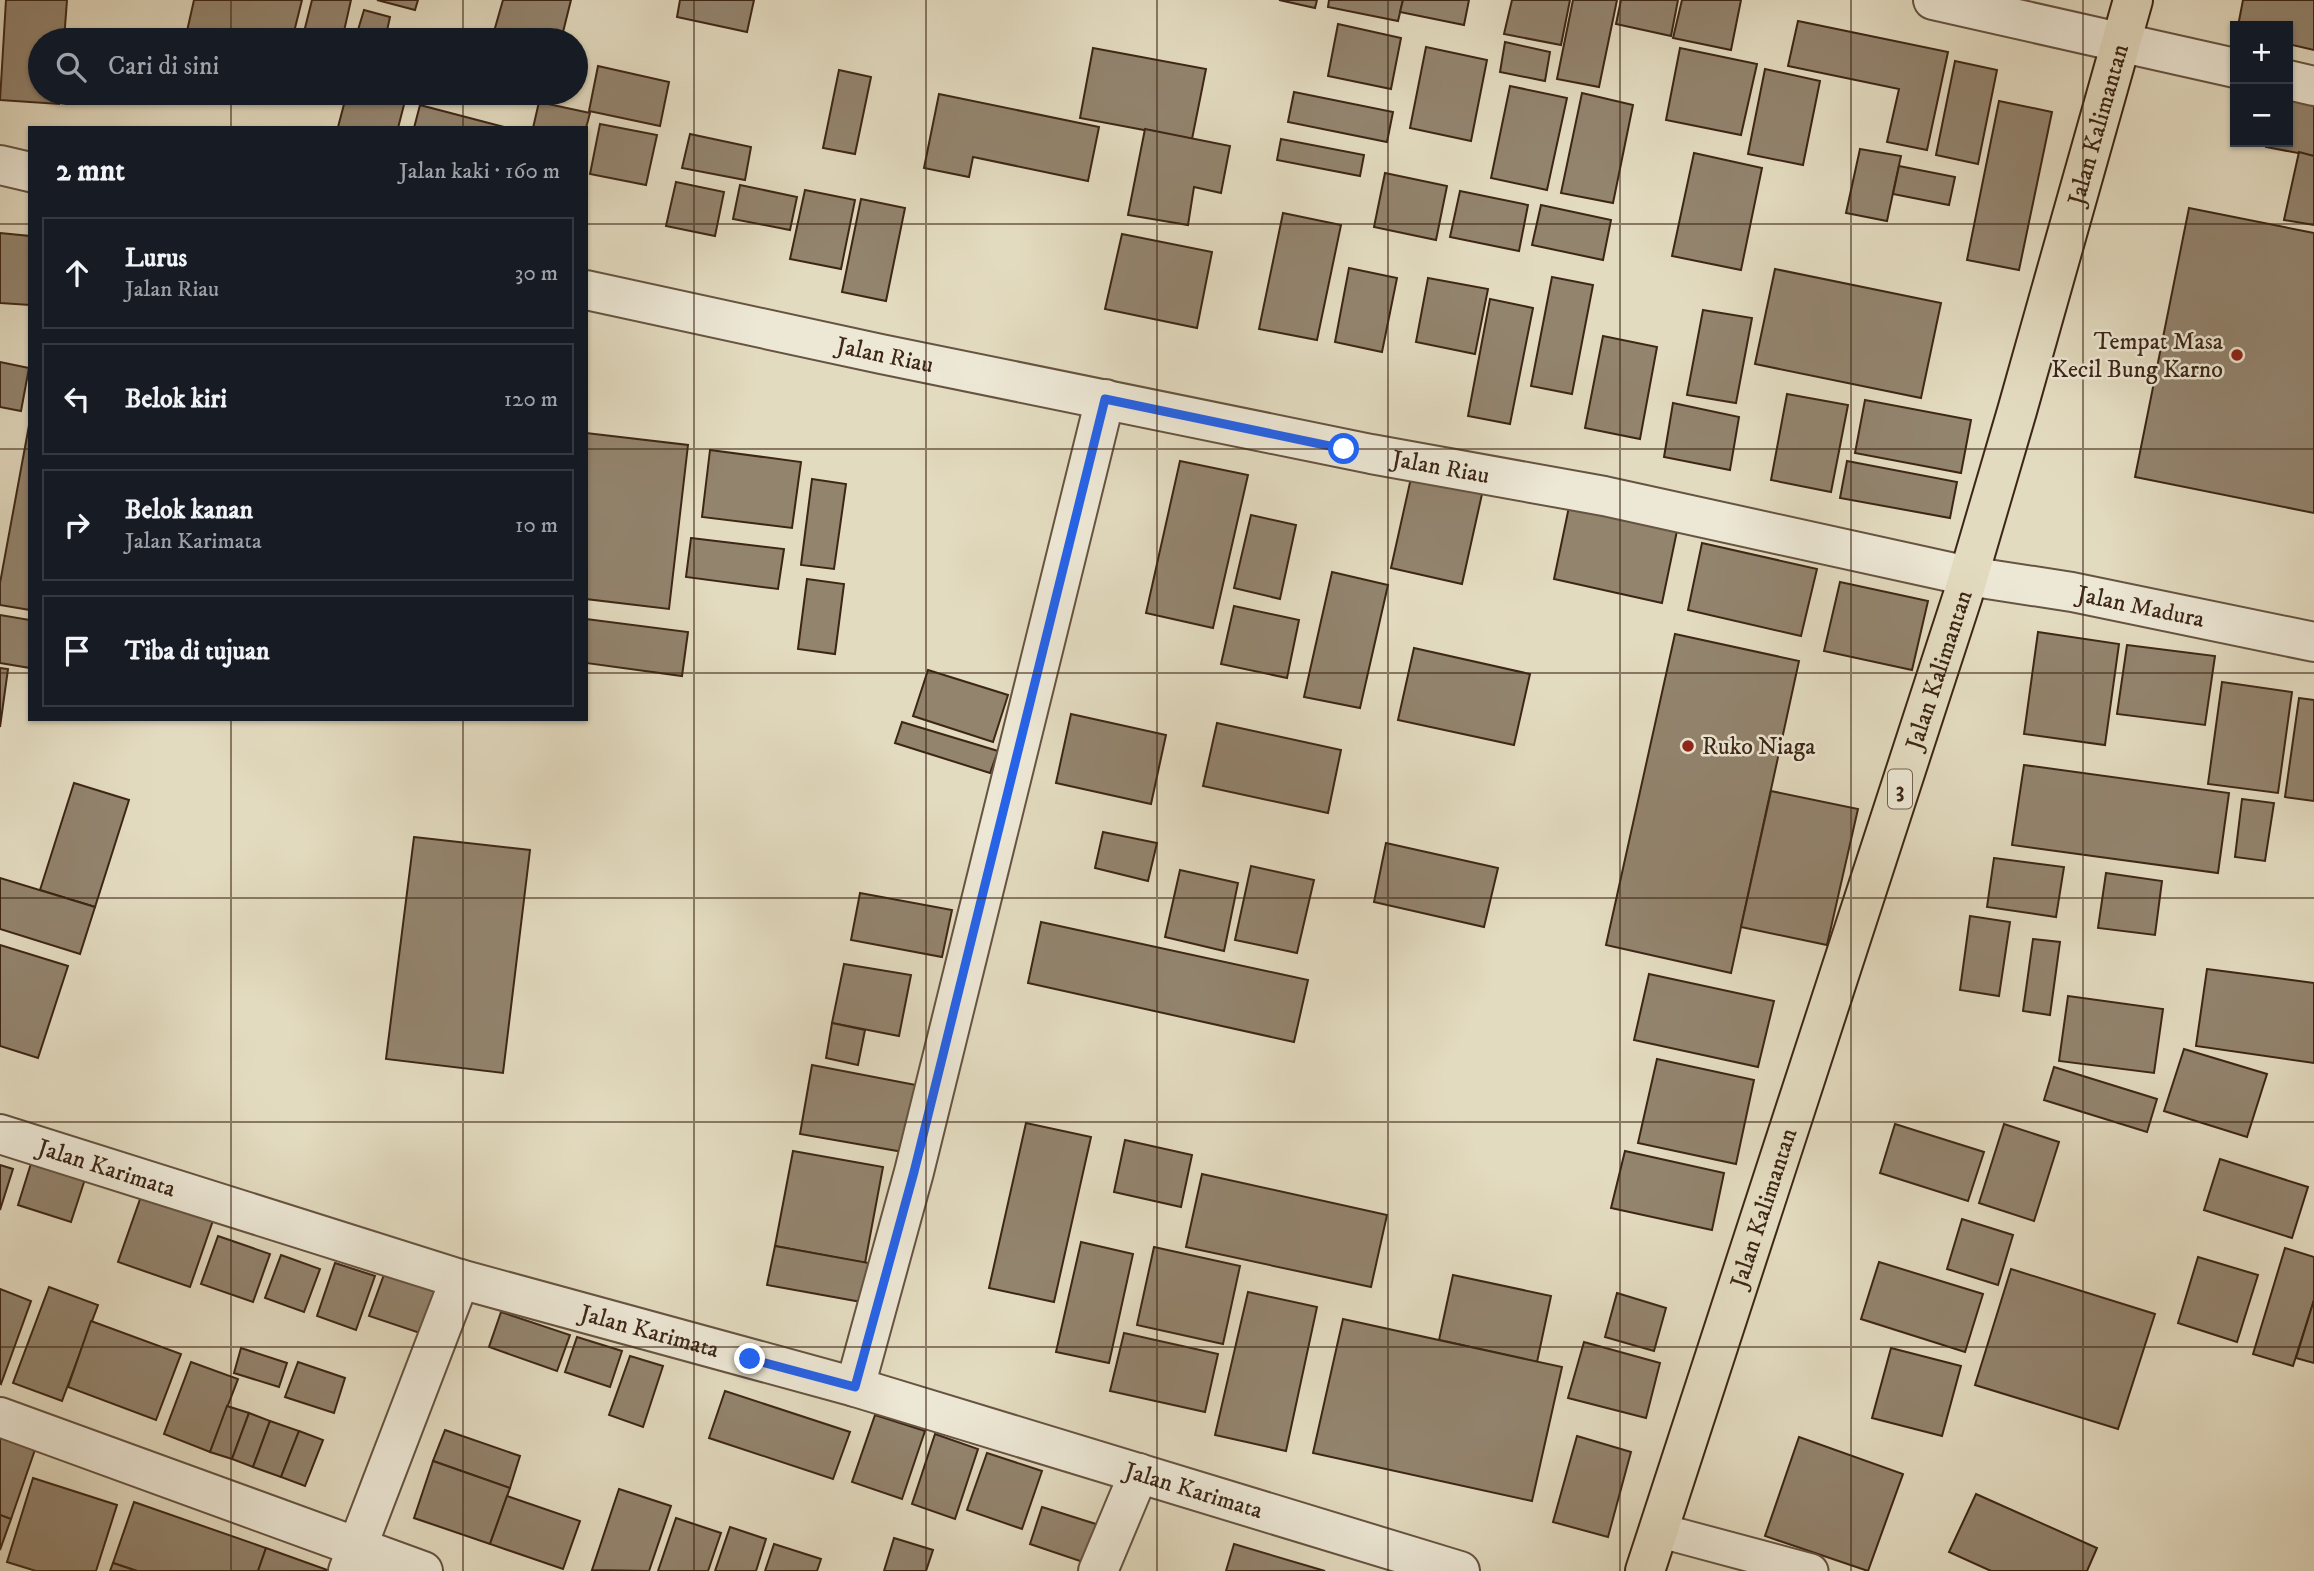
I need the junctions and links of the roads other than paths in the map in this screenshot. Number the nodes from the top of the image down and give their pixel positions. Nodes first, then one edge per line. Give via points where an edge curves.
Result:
1 (1933, 0) edge
2 (2133, 0) edge
3 (2119, 42) junction
4 (2230, 67) edge
5 (2293, 81) edge
6 (2314, 86) edge
7 (0, 165) edge
8 (28, 172) edge
9 (588, 290) edge
10 (1105, 399) junction
11 (1968, 576) junction
12 (2314, 642) edge
13 (0, 1134) edge
14 (460, 1279) junction
15 (855, 1387) junction
16 (0, 1417) edge
17 (1139, 1473) junction
18 (1658, 1530) junction
19 (353, 1559) edge
20 (423, 1571) edge
21 (1098, 1571) edge
22 (1461, 1571) edge
23 (1645, 1571) edge
24 (1811, 1571) edge

1 - 3 street
2 - 3 highway, Jalan Kalimantan / 3
3 - 4 street
3 - 11 highway, Jalan Kalimantan / 3
5 - 6 street
7 - 8 street
9 - 10 street, Jalan Riau
10 - 11 street, Jalan Riau via 1604,496
10 - 15 street via 918,1158
11 - 12 street, Jalan Madura via 2072,592
11 - 18 highway, Jalan Kalimantan / 3
13 - 14 street, Jalan Karimata
14 - 15 street, Jalan Karimata
14 - 19 street
15 - 17 street, Jalan Karimata
16 - 19 street
17 - 21 street
17 - 22 street, Jalan Karimata
18 - 23 highway, Jalan Kalimantan / 3
18 - 24 lane
19 - 20 street

